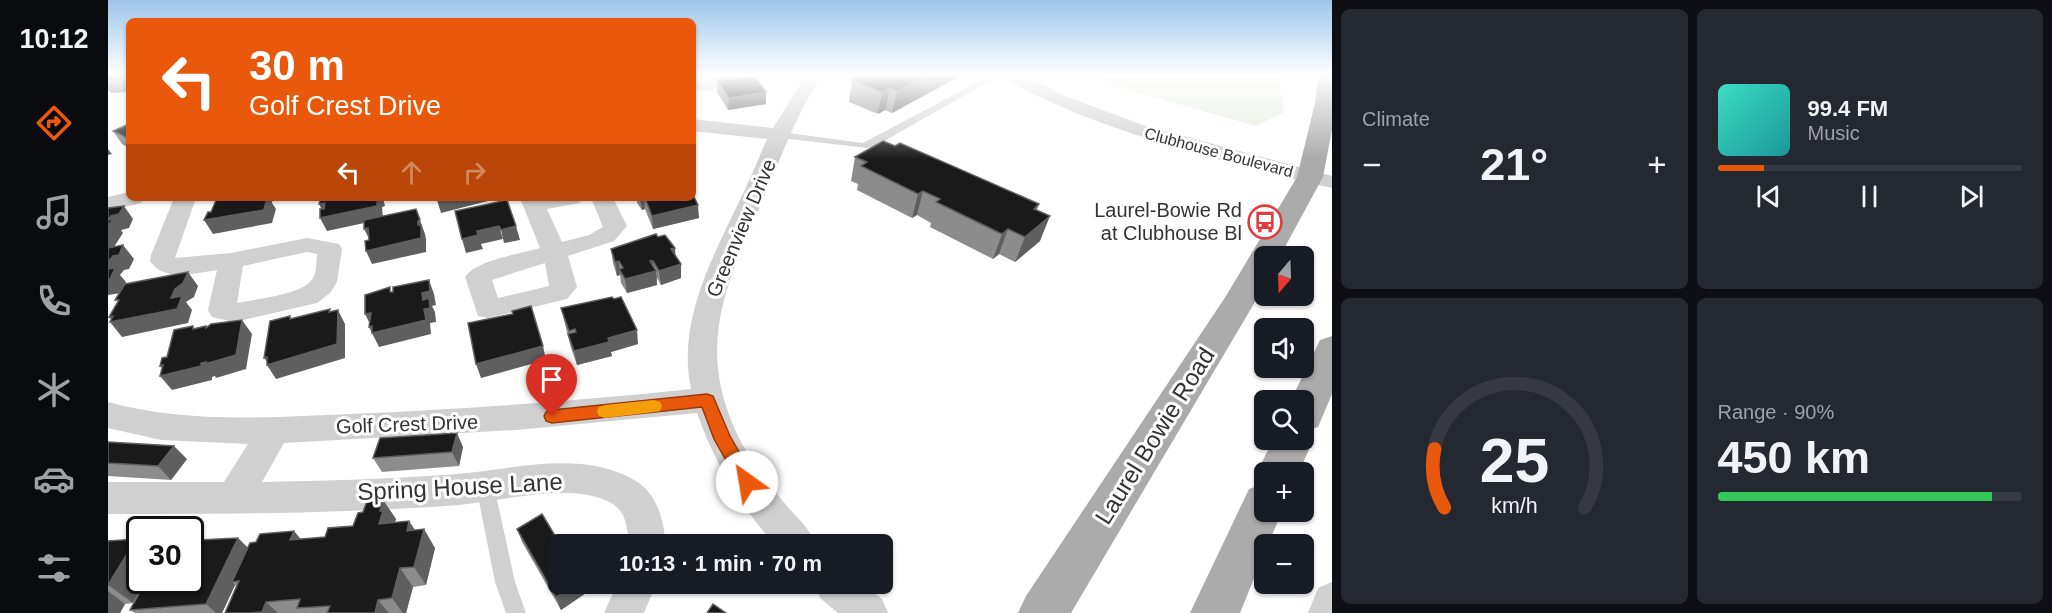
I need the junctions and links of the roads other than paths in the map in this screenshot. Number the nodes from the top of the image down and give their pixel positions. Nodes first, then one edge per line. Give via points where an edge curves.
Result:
1 (797, 103) edge
2 (946, 103) edge
3 (1067, 103) edge
4 (1107, 103) edge
5 (1326, 103) edge
6 (696, 125) edge
7 (781, 135) junction
8 (1322, 172) edge
9 (126, 200) edge
10 (184, 201) edge
11 (533, 201) edge
12 (603, 201) edge
13 (108, 204) edge
14 (1272, 246) edge
15 (231, 261) dead end
16 (1254, 276) edge
17 (1332, 349) edge
18 (1314, 392) edge
19 (707, 400) junction
20 (108, 415) edge
21 (275, 429) junction
22 (486, 486) junction
23 (108, 498) edge
24 (233, 499) junction
25 (1256, 522) edge
26 (647, 534) edge
27 (789, 534) edge
28 (633, 594) edge
29 (846, 594) edge
30 (1332, 602) edge
31 (516, 613) edge
32 (624, 613) edge
33 (868, 613) edge
34 (1043, 613) edge
35 (1215, 613) edge
36 (1328, 613) edge

1 - 7 street, Greenview Drive
2 - 7 lane via 863,146
3 - 8 street, Clubhouse Boulevard via 1110,121
4 - 8 street, Clubhouse Boulevard
5 - 8 main road, Laurel Bowie Road
6 - 7 street
7 - 19 street, Greenview Drive via 721,270 707,312 701,358
8 - 14 main road, Laurel Bowie Road
9 - 13 street
10 - 15 street via 163,261 170,267
11 - 12 street via 554,252 613,232 615,226
16 - 34 main road, Laurel Bowie Road
17 - 18 main road
19 - 21 street, Golf Crest Drive via 495,421
19 - 27 street, Greenview Drive via 737,467
20 - 21 street, Golf Crest Drive via 171,429
21 - 24 street
22 - 24 street, Spring House Lane
22 - 26 street, Spring House Lane via 543,480 603,483 627,494 642,511
22 - 31 lane via 505,582
23 - 24 street, Spring House Lane
25 - 35 main road
28 - 32 street
29 - 33 street
30 - 36 street

